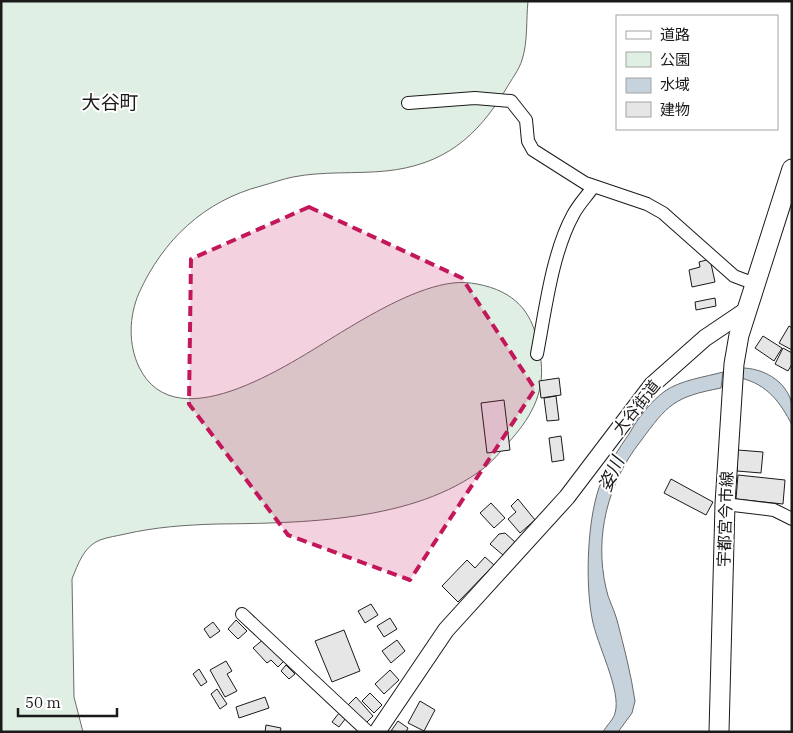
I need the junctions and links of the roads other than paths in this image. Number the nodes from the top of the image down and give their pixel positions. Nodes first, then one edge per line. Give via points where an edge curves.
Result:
1 (408, 103) dead end
2 (792, 170) edge
3 (593, 187) junction
4 (755, 284) junction
5 (748, 309) junction
6 (537, 354) dead end
7 (725, 504) junction
8 (792, 519) edge
9 (242, 614) dead end
10 (368, 732) edge
11 (378, 732) edge
12 (719, 732) edge

1 - 3 street via 474,98 510,101 526,120 528,141 533,150
2 - 4 main road
3 - 4 street via 647,204 662,213 734,276
3 - 6 street via 573,216 561,247 550,284
4 - 5 main road
5 - 7 main road, 宇都宮今市線 via 734,364
5 - 11 main road, 大谷街道 via 705,338 652,385 567,497 446,630
7 - 8 street via 774,510
7 - 12 main road, 宇都宮今市線
9 - 10 street

